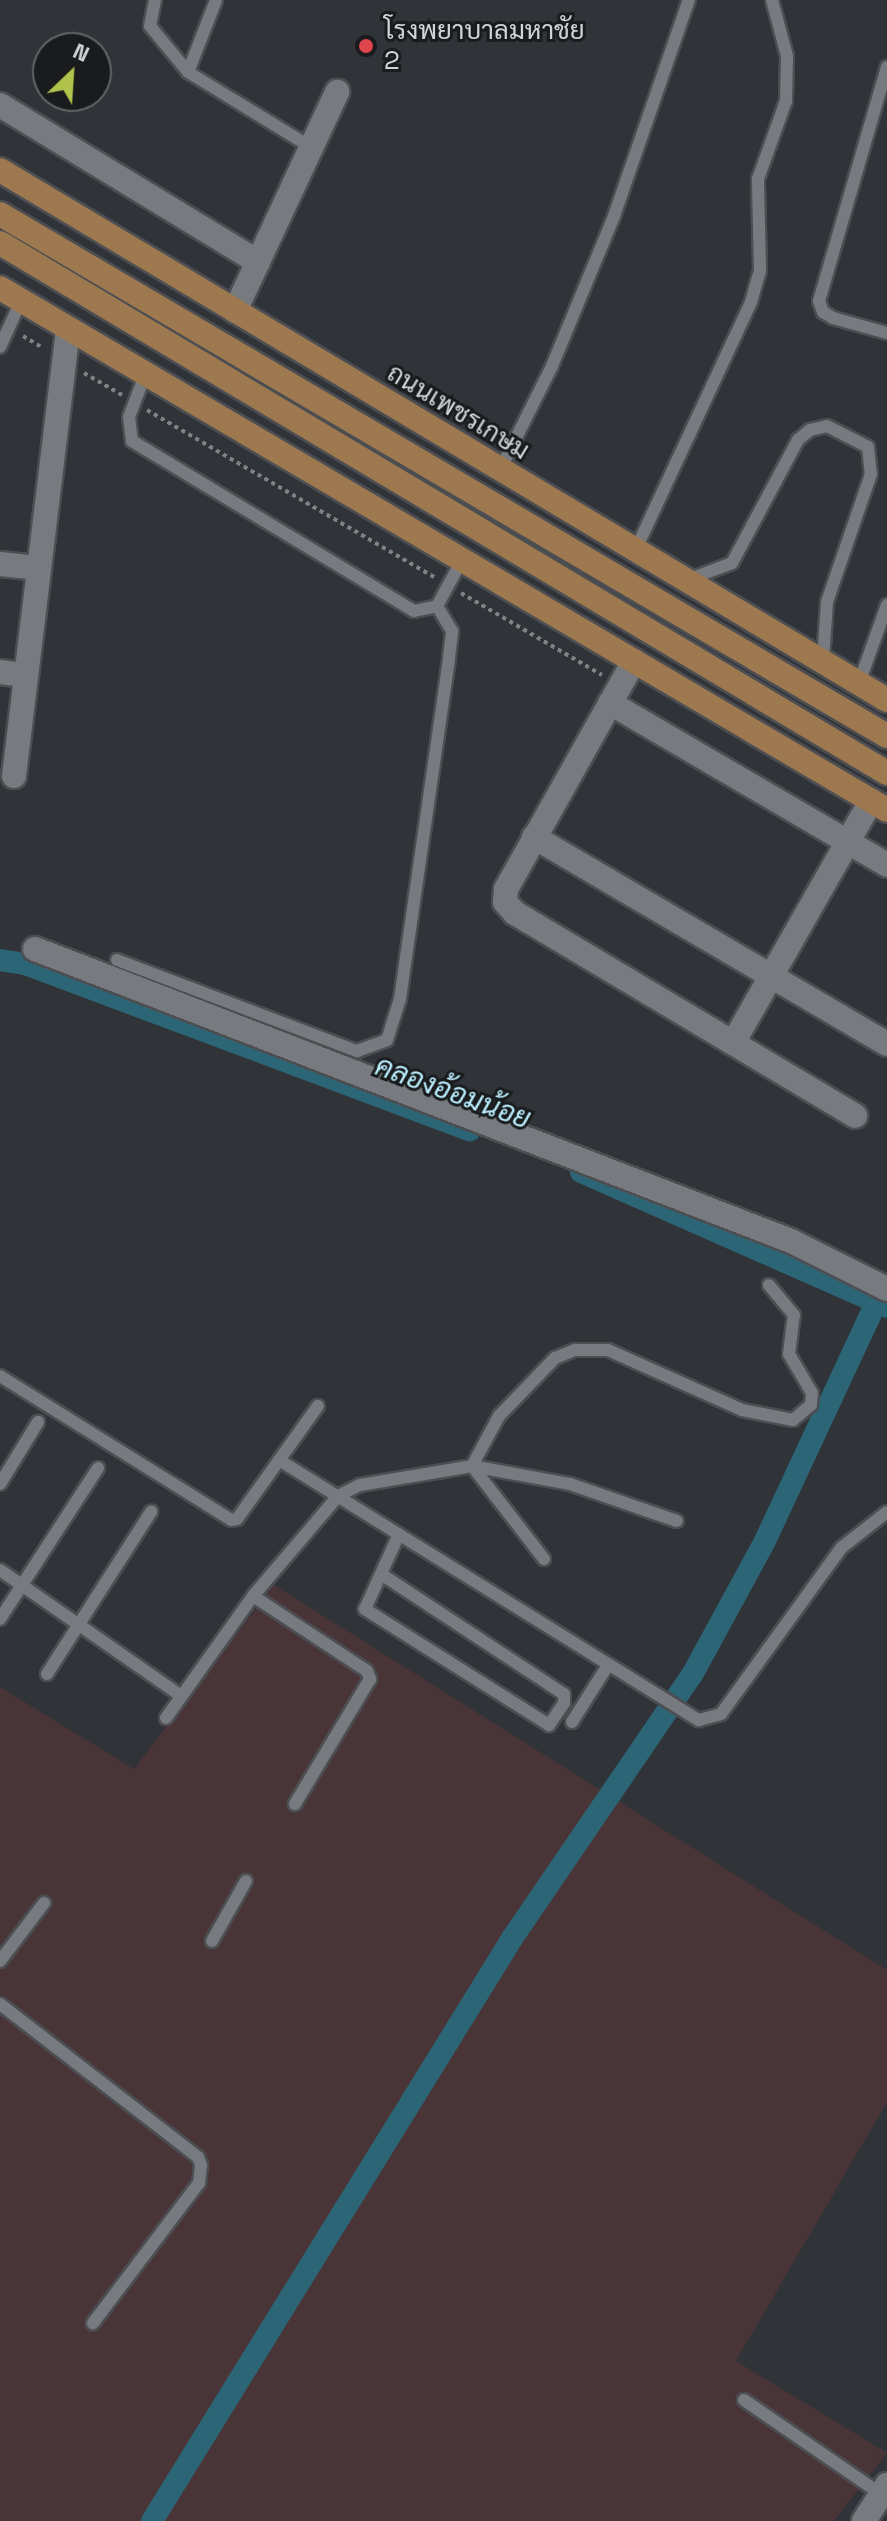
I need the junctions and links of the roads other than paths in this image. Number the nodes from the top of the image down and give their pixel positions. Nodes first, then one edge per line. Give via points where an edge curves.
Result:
1 (155, 0) edge
2 (216, 0) edge
3 (689, 0) edge
4 (772, 0) edge
5 (887, 67) edge
6 (188, 72) junction
7 (337, 92) dead end
8 (0, 105) edge
9 (311, 147) junction
10 (0, 170) edge
11 (0, 214) edge
12 (0, 243) edge
13 (258, 262) junction
14 (0, 288) edge
15 (103, 290) junction
16 (21, 301) junction
17 (235, 311) junction
18 (68, 329) junction
19 (887, 333) edge
20 (0, 347) edge
21 (145, 375) junction
22 (500, 470) junction
23 (635, 552) junction
24 (462, 560) junction
25 (0, 564) edge
26 (37, 568) junction
27 (684, 581) junction
28 (887, 605) edge
29 (437, 606) junction
30 (634, 661) junction
31 (823, 663) junction
32 (0, 672) edge
33 (25, 675) junction
34 (859, 683) junction
35 (887, 700) edge
36 (610, 703) junction
37 (887, 736) edge
38 (887, 773) edge
39 (14, 776) dead end
40 (879, 806) edge
41 (534, 837) junction
42 (848, 842) junction
43 (887, 865) edge
44 (35, 949) dead end
45 (117, 960) dead end
46 (771, 977) junction
47 (733, 1043) junction
48 (887, 1044) edge
49 (855, 1116) dead end
50 (769, 1285) dead end
51 (887, 1289) edge
52 (0, 1376) edge
53 (318, 1406) dead end
54 (38, 1422) dead end
55 (279, 1460) junction
56 (472, 1466) junction
57 (98, 1468) dead end
58 (0, 1484) edge
59 (338, 1496) junction
60 (151, 1512) dead end
61 (887, 1512) edge
62 (677, 1521) dead end
63 (399, 1534) junction
64 (544, 1559) dead end
65 (0, 1570) edge
66 (381, 1574) junction
67 (23, 1586) junction
68 (253, 1596) junction
69 (0, 1619) edge
70 (80, 1626) junction
71 (608, 1665) junction
72 (47, 1674) dead end
73 (181, 1696) junction
74 (166, 1718) dead end
75 (572, 1722) dead end
76 (295, 1804) dead end
77 (246, 1881) dead end
78 (44, 1903) dead end
79 (212, 1941) dead end
80 (0, 1961) edge
81 (0, 2004) edge
82 (93, 2323) dead end
83 (744, 2400) dead end
84 (876, 2507) edge

1 - 6 lane via 150,26
2 - 6 lane
3 - 22 lane via 614,216 552,366
4 - 23 lane via 787,56 786,101 758,179 760,270 751,302
5 - 19 lane via 819,301 833,318
6 - 9 lane
7 - 9 street
8 - 13 street
9 - 13 street
10 - 17 main road, ถนนเพชรเกษม
11 - 15 main road
12 - 15 main road
13 - 17 street
14 - 16 main road
15 - 37 main road
15 - 38 main road
16 - 18 main road
16 - 20 lane
17 - 22 main road, ถนนเพชรเกษม
18 - 21 main road
18 - 26 street
21 - 24 main road
21 - 29 lane via 129,417 132,441 414,611
22 - 23 main road, ถนนเพชรเกษม
23 - 27 main road, ถนนเพชรเกษม
24 - 29 lane
24 - 30 main road
25 - 26 street
26 - 33 street
27 - 31 main road, ถนนเพชรเกษม
27 - 31 lane via 732,563 798,440 810,430 827,426 868,447 871,474 827,602
28 - 34 lane
29 - 45 lane via 452,631 400,999 387,1040 357,1051
30 - 36 street
30 - 40 main road
31 - 34 main road, ถนนเพชรเกษม
32 - 33 street
33 - 39 street
34 - 35 main road, ถนนเพชรเกษม
36 - 41 street
36 - 42 street
40 - 42 street
41 - 46 street
41 - 47 street via 506,889 505,902 515,913
42 - 43 street
42 - 46 street
44 - 51 street via 791,1241
46 - 47 street
46 - 48 street
47 - 49 street
50 - 56 lane via 794,1315 789,1354 812,1393 811,1405 793,1420 742,1410 608,1350 575,1350 531,1378 499,1416
52 - 55 lane via 224,1518 237,1519
53 - 55 lane
54 - 58 lane
55 - 59 lane
56 - 59 lane via 360,1485
56 - 62 lane via 570,1484
56 - 64 lane
57 - 67 lane
59 - 63 lane
59 - 68 lane
60 - 70 lane
61 - 71 lane via 841,1548 721,1714 699,1720
63 - 66 lane
63 - 71 lane
65 - 67 lane
66 - 66 lane via 564,1694 549,1725 365,1609
67 - 69 lane
67 - 70 lane
68 - 73 lane
68 - 76 lane via 367,1671 370,1679
70 - 72 lane
70 - 73 lane
71 - 75 lane
73 - 74 lane
77 - 79 lane
78 - 80 lane
81 - 82 lane via 198,2157 201,2165 199,2183
83 - 84 lane

